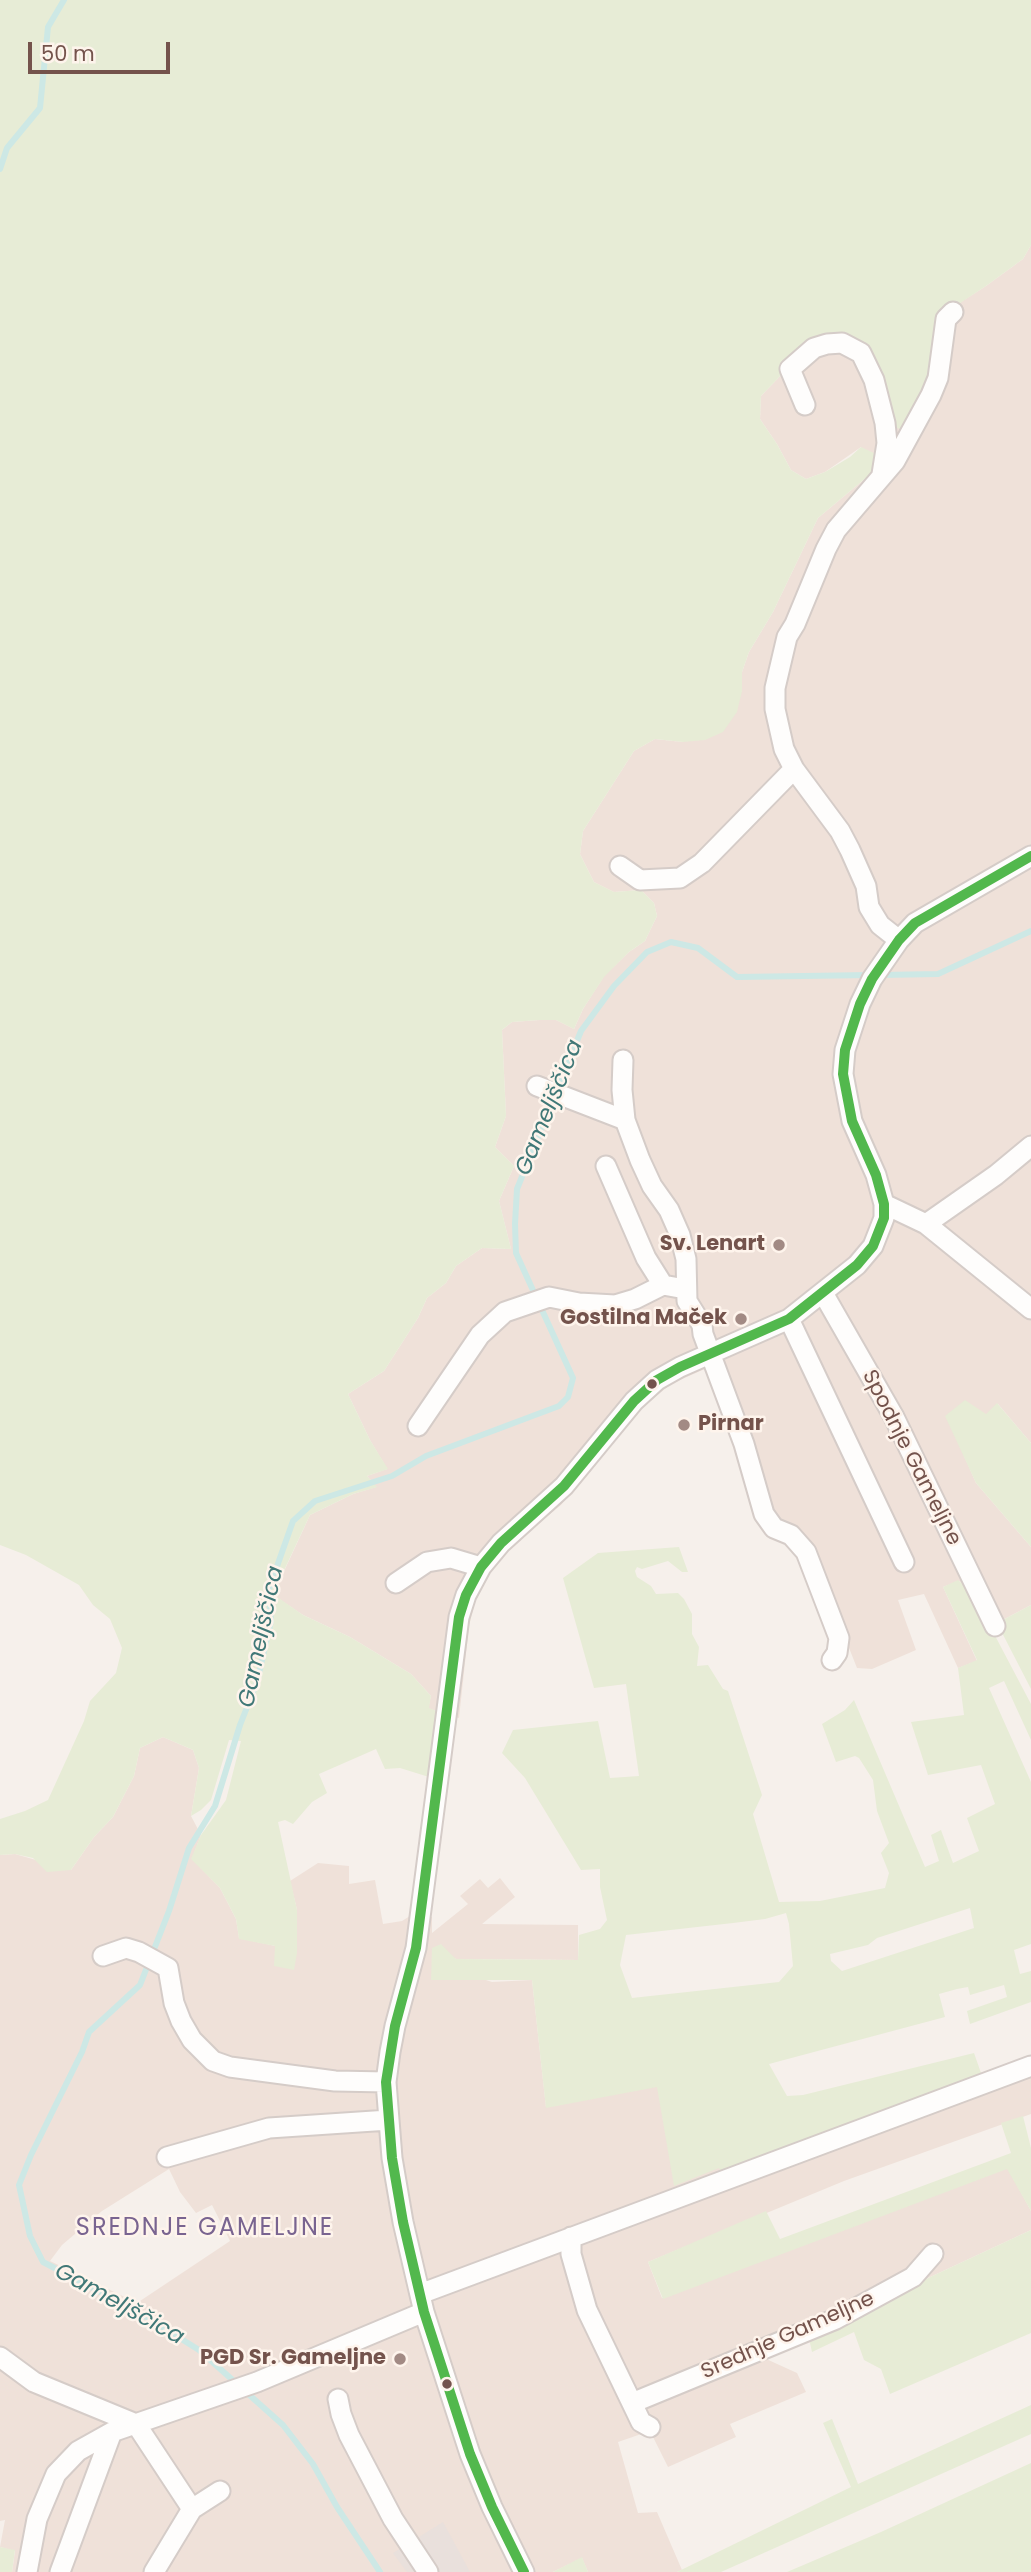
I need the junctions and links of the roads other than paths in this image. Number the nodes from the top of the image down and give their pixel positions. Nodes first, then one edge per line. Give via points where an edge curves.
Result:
1 (953, 312) dead end
2 (805, 405) dead end
3 (881, 478) junction
4 (794, 769) junction
5 (1031, 856) edge
6 (620, 866) dead end
7 (894, 948) junction
8 (624, 1060) dead end
9 (541, 1088) dead end
10 (625, 1119) junction
11 (1031, 1146) edge
12 (606, 1166) dead end
13 (884, 1204) junction
14 (926, 1224) junction
15 (663, 1284) junction
16 (685, 1289) junction
17 (823, 1293) junction
18 (1031, 1309) edge
19 (789, 1319) junction
20 (711, 1353) junction
21 (418, 1426) dead end
22 (904, 1562) dead end
23 (481, 1567) junction
24 (396, 1583) dead end
25 (995, 1626) dead end
26 (832, 1660) dead end
27 (103, 1956) dead end
28 (1031, 2066) edge
29 (386, 2082) junction
30 (389, 2120) junction
31 (167, 2157) dead end
32 (571, 2237) junction
33 (933, 2254) dead end
34 (422, 2303) junction
35 (0, 2357) edge
36 (338, 2399) dead end
37 (632, 2403) junction
38 (136, 2424) junction
39 (650, 2427) dead end
40 (112, 2432) junction
41 (220, 2491) dead end
42 (192, 2509) junction
43 (27, 2572) edge
44 (60, 2572) edge
45 (154, 2572) edge
46 (428, 2572) edge
47 (524, 2572) edge

1 - 3 street via 946,320 938,379 931,396
2 - 3 street via 790,369 814,348 827,344 842,343 860,353 874,380 885,423
3 - 4 street via 836,530 787,638 775,709
4 - 6 street via 702,863 680,878 640,880
4 - 7 street via 840,831 866,886 869,907
5 - 7 street via 935,909 915,923
7 - 13 street via 860,1004 845,1050 843,1074 852,1121
8 - 10 street
9 - 10 street
10 - 16 street via 639,1160 680,1235
11 - 14 street
12 - 15 street via 646,1258
13 - 14 street
13 - 17 street via 884,1218 873,1245
14 - 18 street
15 - 16 street
15 - 21 street via 615,1305 549,1297 505,1312 480,1335
16 - 20 street
17 - 19 street
17 - 25 street, Spodnje Gameljne via 894,1417
19 - 20 street
19 - 22 street
20 - 23 street via 657,1380 634,1401 564,1486 501,1542
20 - 26 street via 764,1514 774,1528 791,1535 806,1552 839,1638
23 - 24 street via 451,1558 426,1562
23 - 29 street via 459,1616 416,1948 395,2025
27 - 29 street via 126,1948 169,1968 181,2021 214,2062 335,2081
28 - 32 street
29 - 30 street
30 - 31 street via 269,2128
30 - 34 street via 403,2222
32 - 34 street
32 - 37 street via 570,2255 587,2310
33 - 37 street, Srednje Gameljne via 914,2277 836,2319
34 - 38 street via 257,2382
34 - 47 street via 470,2454
35 - 38 street via 34,2382
36 - 46 street via 349,2435 380,2495
37 - 39 street via 641,2422
38 - 40 street
38 - 42 street
40 - 43 street via 78,2451 56,2474 37,2519
40 - 44 street
41 - 42 street
42 - 45 street

